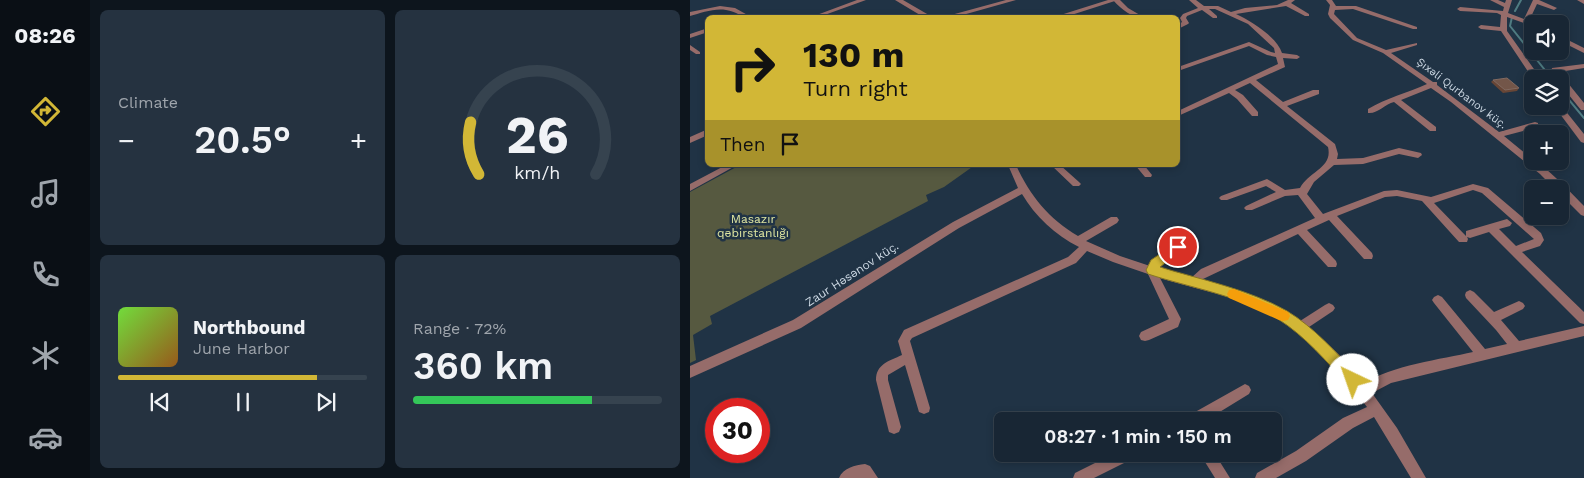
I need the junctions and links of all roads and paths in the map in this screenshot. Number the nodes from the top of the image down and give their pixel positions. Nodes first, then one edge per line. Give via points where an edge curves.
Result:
1 (726, 0) edge
2 (863, 0) edge
3 (898, 0) edge
4 (1013, 0) edge
5 (1115, 0) edge
6 (1192, 0) edge
7 (1493, 0) edge
8 (1580, 0) edge
9 (1105, 1) edge
10 (1536, 1) edge
11 (710, 2) edge
12 (1289, 2) edge
13 (1584, 2) edge
14 (1331, 4) edge
15 (1507, 6) edge
16 (1204, 8) junction
17 (1554, 8) dead end
18 (1460, 9) dead end
19 (690, 10) edge
20 (690, 14) edge
21 (1230, 14) junction
22 (744, 15) edge
23 (820, 15) edge
24 (924, 15) edge
25 (955, 15) edge
26 (1063, 15) edge
27 (1137, 15) edge
28 (1307, 15) dead end
29 (1532, 15) edge
30 (1215, 17) dead end
31 (1412, 19) dead end
32 (1524, 19) edge
33 (1402, 23) junction
34 (1180, 26) edge
35 (1482, 27) dead end
36 (1415, 28) dead end
37 (1504, 29) junction
38 (705, 31) edge
39 (690, 36) edge
40 (1569, 43) edge
41 (1415, 44) dead end
42 (690, 47) edge
43 (1584, 51) edge
44 (1385, 52) junction
45 (698, 53) dead end
46 (1281, 55) junction
47 (1297, 57) dead end
48 (1584, 66) edge
49 (1180, 68) edge
50 (1530, 70) edge
51 (1251, 80) junction
52 (1434, 84) junction
53 (1230, 90) junction
54 (1316, 92) dead end
55 (1396, 100) junction
56 (1282, 105) junction
57 (1584, 108) edge
58 (1371, 110) dead end
59 (1180, 113) edge
60 (1255, 114) dead end
61 (1565, 115) edge
62 (1433, 128) dead end
63 (1524, 128) edge
64 (705, 133) edge
65 (1499, 135) junction
66 (690, 140) edge
67 (1584, 140) edge
68 (1418, 155) dead end
69 (1333, 162) junction
70 (729, 167) edge
71 (1013, 167) edge
72 (1057, 167) edge
73 (1141, 167) edge
74 (1148, 175) dead end
75 (1076, 184) dead end
76 (690, 188) edge
77 (1023, 189) junction
78 (1302, 191) junction
79 (1284, 193) junction
80 (1224, 198) dead end
81 (1425, 199) junction
82 (1249, 208) dead end
83 (1584, 212) edge
84 (1326, 217) junction
85 (1114, 220) dead end
86 (1507, 223) dead end
87 (1300, 228) junction
88 (1491, 228) junction
89 (1082, 244) junction
90 (1178, 247) dead end
91 (1515, 250) junction
92 (1368, 256) dead end
93 (1332, 264) dead end
94 (1152, 270) junction
95 (1193, 283) junction
96 (1470, 295) dead end
97 (1438, 300) dead end
98 (1519, 306) dead end
99 (1328, 308) dead end
100 (1493, 318) junction
101 (1584, 319) edge
102 (1300, 327) junction
103 (1584, 330) edge
104 (1145, 336) dead end
105 (1516, 347) junction
106 (1483, 355) junction
107 (910, 357) junction
108 (690, 372) edge
109 (1246, 390) dead end
110 (1364, 392) junction
111 (924, 408) dead end
112 (1376, 409) junction
113 (1208, 412) edge
114 (894, 427) dead end
115 (1111, 462) edge
116 (1212, 462) edge
117 (846, 478) edge
118 (871, 478) edge
119 (1080, 478) edge
120 (1222, 478) edge
121 (1262, 478) edge
122 (1419, 478) edge

1 - 11 street
2 - 23 street
3 - 24 street
4 - 25 street
5 - 9 street
5 - 27 street
6 - 16 street
7 - 15 street
8 - 13 street
9 - 26 street
10 - 17 street
10 - 29 street
11 - 19 street
12 - 21 street via 1278,7 1248,5
12 - 28 street
14 - 33 street via 1354,7
14 - 44 street, Şıxəli Qurbanov küç. via 1331,14 1339,25 1355,39
15 - 18 street
15 - 32 street
15 - 37 street
16 - 21 street via 1216,7
16 - 30 street
16 - 34 street via 1185,15 1186,23
20 - 22 street via 723,6
21 - 46 street via 1256,27
31 - 33 street
33 - 36 street
35 - 37 street
37 - 50 street
38 - 39 street
40 - 43 street
41 - 44 street
42 - 45 street
44 - 52 street, Şıxəli Qurbanov küç.
46 - 47 street
46 - 49 street via 1265,53 1249,44
46 - 51 street via 1281,66
48 - 57 street via 1555,70
51 - 53 street
51 - 56 street
52 - 55 street
52 - 65 street, Şıxəli Qurbanov küç.
53 - 59 street
53 - 60 street
54 - 56 street
55 - 58 street
55 - 62 street
56 - 69 street via 1332,146 1336,154
61 - 67 street
63 - 65 street
64 - 66 street
65 - 83 street, Şıxəli Qurbanov küç.
68 - 69 street via 1399,151 1363,161
69 - 78 street via 1311,178
70 - 76 street
71 - 77 street
72 - 75 street
73 - 74 street
77 - 89 street via 1047,220
77 - 108 street, Zaur Həsənov küç. via 956,225 797,324
78 - 79 street
78 - 84 street via 1305,200
79 - 80 street via 1267,182
79 - 82 street
81 - 84 street via 1392,193
81 - 88 street via 1466,236
81 - 91 street via 1440,198 1473,187 1485,190 1539,240
84 - 87 street
84 - 92 street
85 - 89 street
86 - 88 street
87 - 93 street
87 - 95 street via 1205,272
88 - 91 street
89 - 94 street
89 - 107 street via 1072,260 908,334 904,341
90 - 94 street
91 - 101 street
94 - 95 street
94 - 104 street via 1152,276 1175,319 1171,326
95 - 102 street via 1243,297 1283,315
96 - 100 street
97 - 106 street
98 - 100 street
99 - 102 street
100 - 105 street
102 - 110 street
103 - 105 street
105 - 106 street
106 - 110 street via 1390,378
107 - 111 street
107 - 114 street via 882,372
109 - 113 street
110 - 112 street
112 - 121 street
112 - 122 street
115 - 119 street
116 - 120 street
117 - 118 street via 865,471

